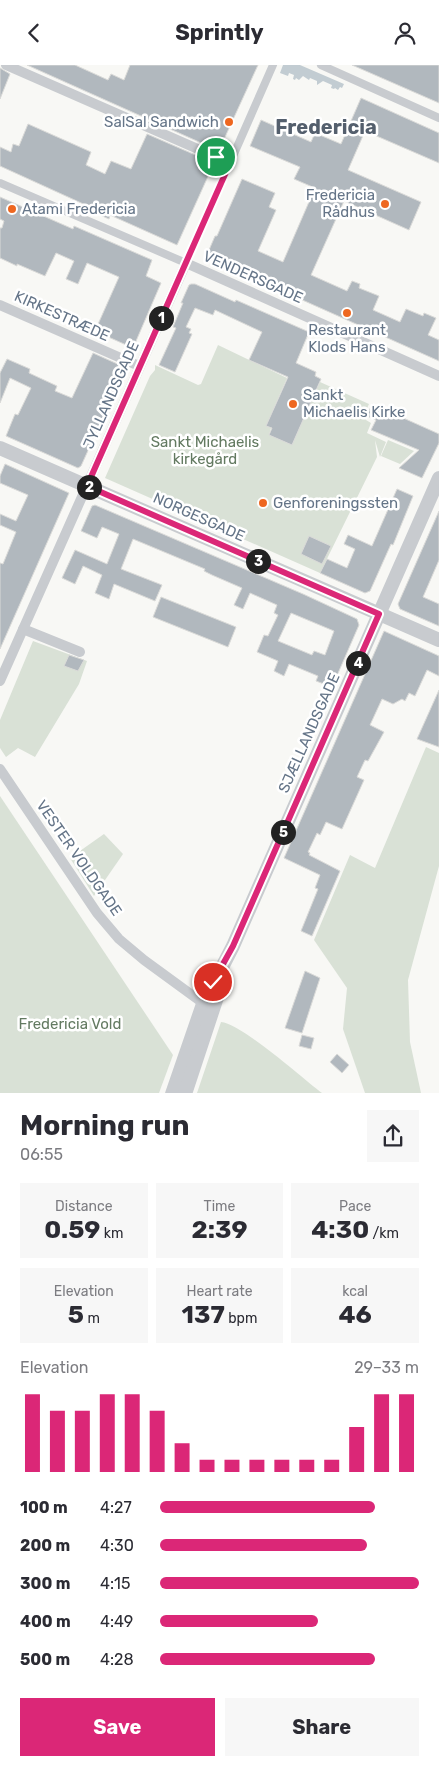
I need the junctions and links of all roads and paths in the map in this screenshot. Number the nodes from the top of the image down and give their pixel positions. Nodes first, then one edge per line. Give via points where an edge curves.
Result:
1 (6, 65) edge
2 (273, 65) edge
3 (321, 65) edge
4 (439, 118) edge
5 (216, 157) joint
6 (230, 163) junction
7 (0, 183) edge
8 (186, 263) junction
9 (0, 305) edge
10 (139, 366) junction
11 (439, 376) edge
12 (0, 448) edge
13 (439, 478) edge
14 (87, 486) junction
15 (379, 614) junction
16 (23, 629) junction
17 (439, 640) edge
18 (80, 652) dead end
19 (0, 681) edge
20 (0, 769) edge
21 (209, 1007) junction
22 (172, 1093) edge
23 (185, 1093) edge

1 - 5 street
2 - 6 street, JYLLANDSGADE
3 - 4 street
5 - 6 street
6 - 8 street, JYLLANDSGADE
7 - 8 street, VENDERSGADE
8 - 10 street, JYLLANDSGADE
8 - 11 street, VENDERSGADE
9 - 10 street, KIRKESTRÆDE
10 - 14 street, JYLLANDSGADE
12 - 14 street, NORGESGADE
13 - 15 street, SJÆLLANDSGADE
14 - 15 street, NORGESGADE
14 - 16 street, JYLLANDSGADE
15 - 17 street, NORGESGADE
15 - 21 street, SJÆLLANDSGADE
16 - 18 street
16 - 19 street, JYLLANDSGADE
20 - 21 street, VESTER VOLDGADE via 97,913 119,939
21 - 22 street, SJÆLLANDSGADE
21 - 23 street, SJÆLLANDSGADE

